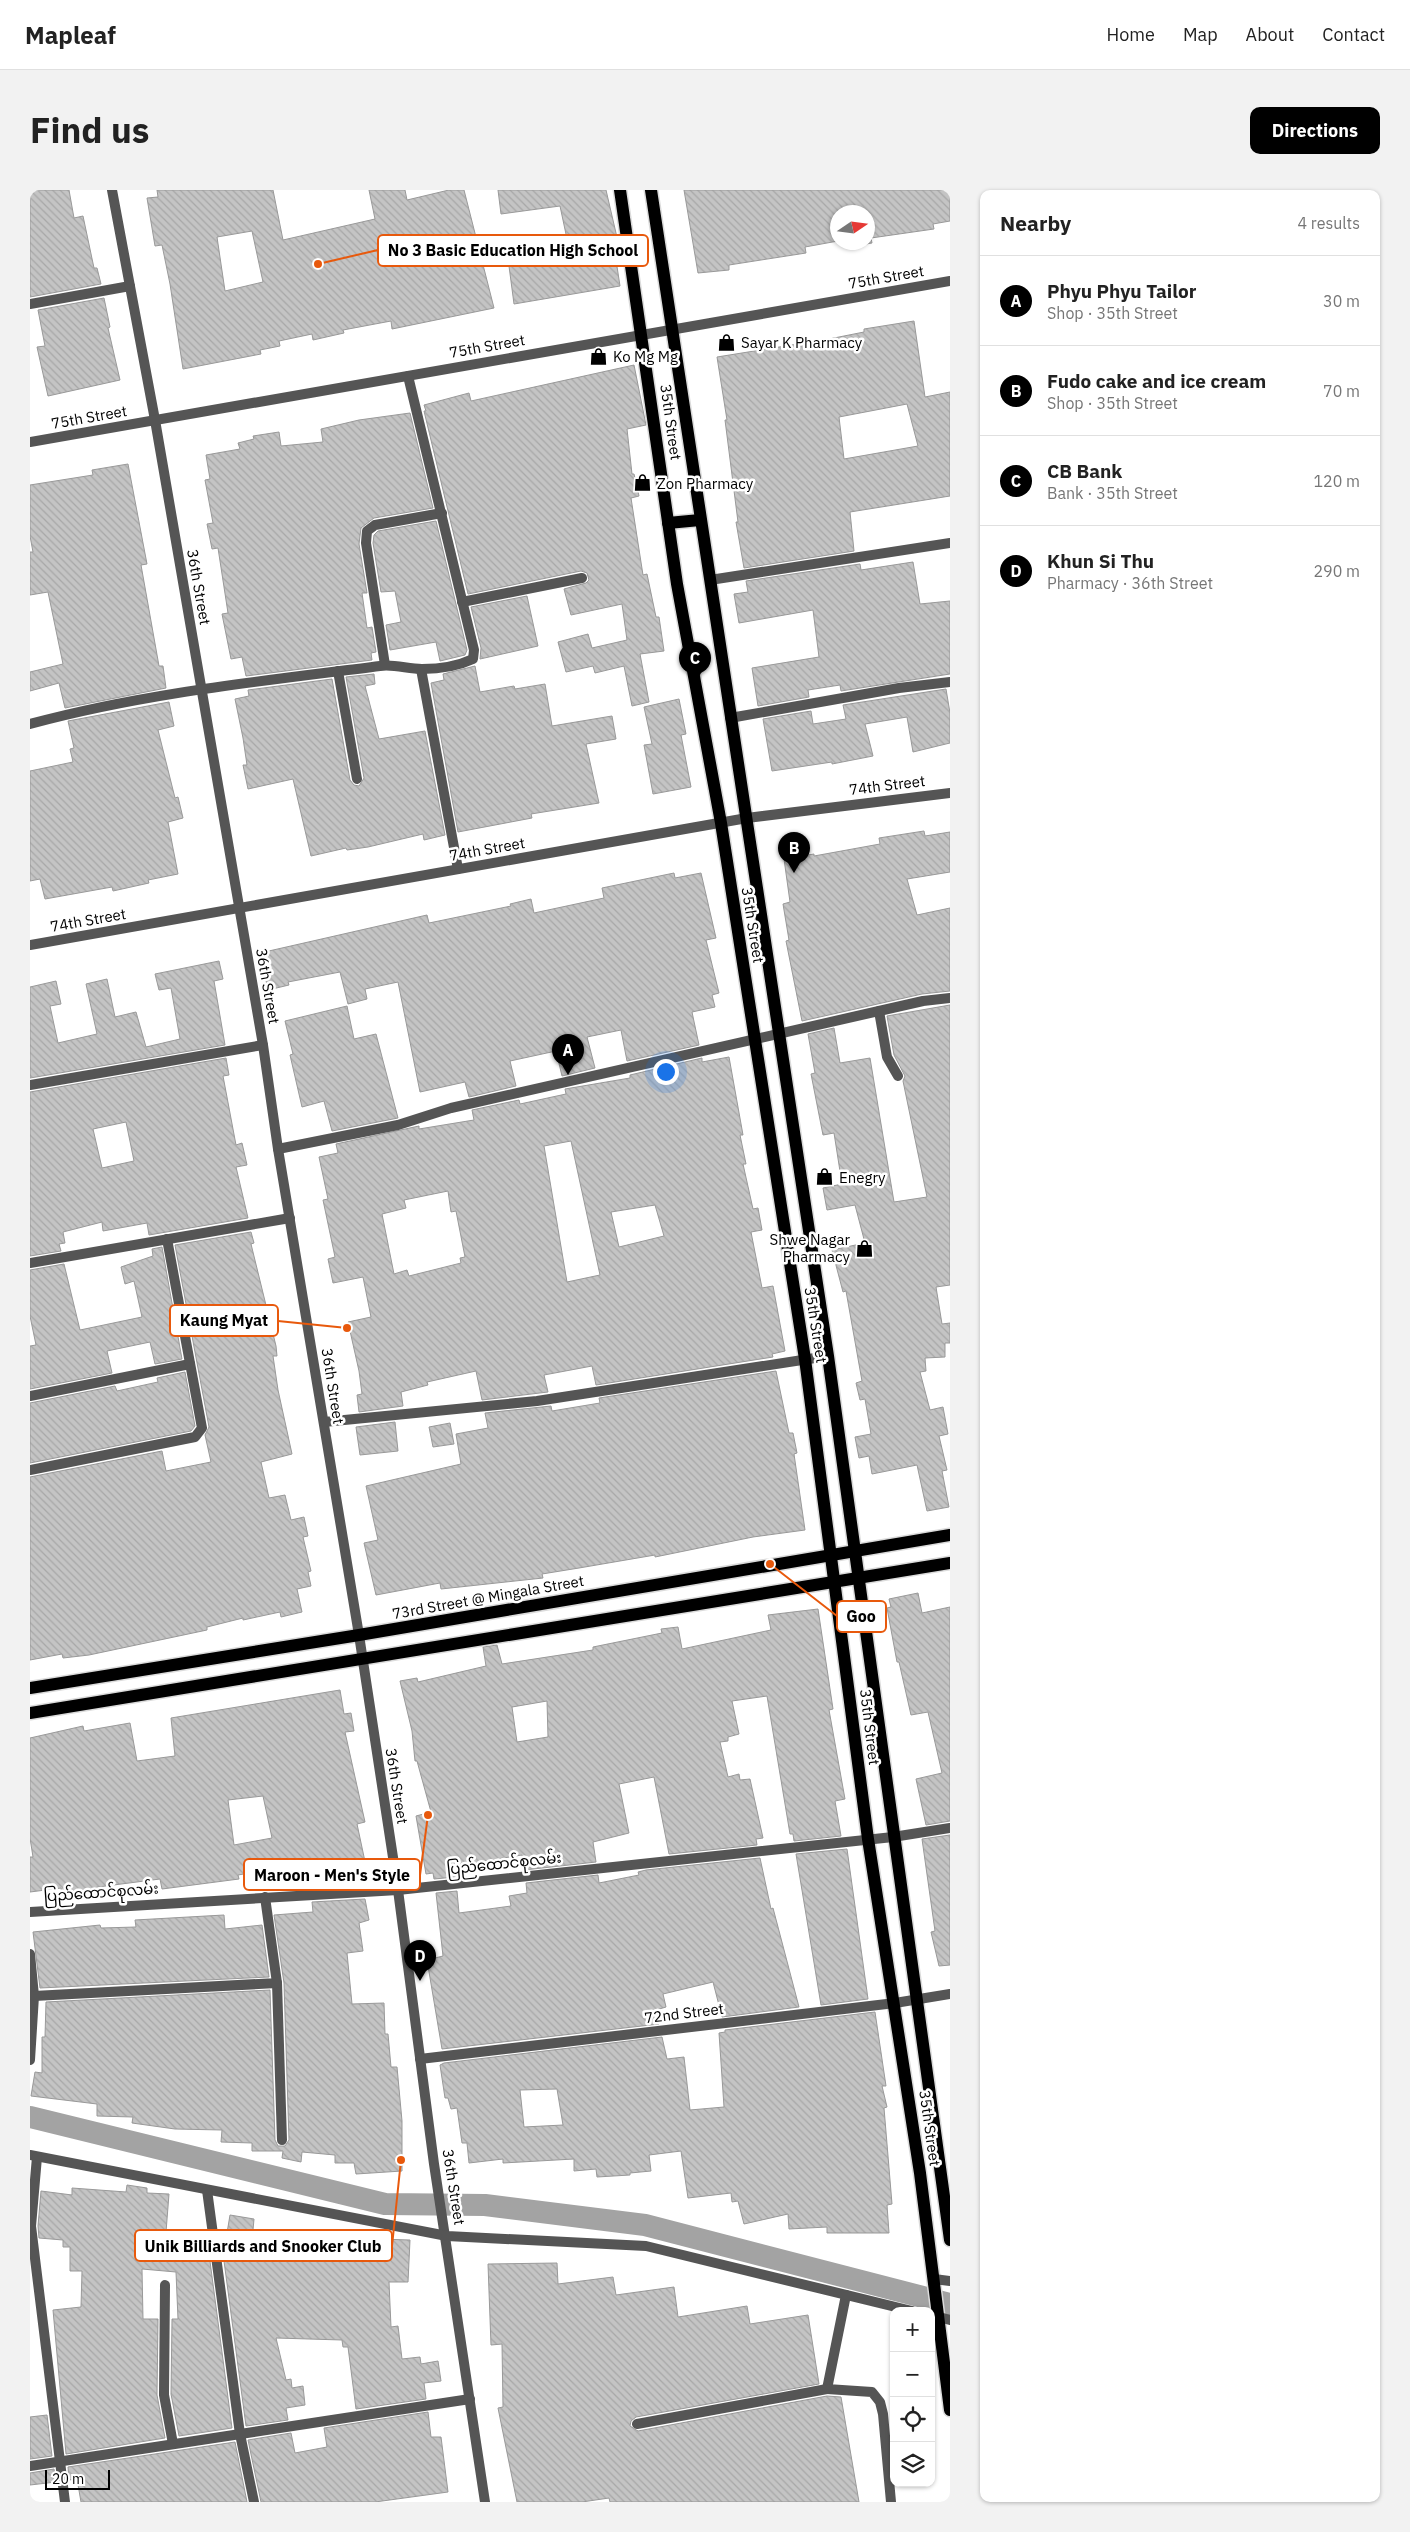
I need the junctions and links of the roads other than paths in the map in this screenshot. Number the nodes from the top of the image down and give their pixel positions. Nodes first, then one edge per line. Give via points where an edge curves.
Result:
1 (112, 190) edge
2 (620, 190) edge
3 (651, 190) edge
4 (950, 281) edge
5 (130, 286) junction
6 (30, 304) edge
7 (672, 330) junction
8 (642, 334) junction
9 (408, 376) junction
10 (156, 420) junction
11 (30, 442) edge
12 (442, 513) junction
13 (700, 520) junction
14 (668, 523) junction
15 (950, 543) edge
16 (582, 578) dead end
17 (710, 580) junction
18 (462, 602) junction
19 (385, 665) junction
20 (421, 669) junction
21 (338, 671) junction
22 (950, 682) edge
23 (202, 690) junction
24 (730, 718) junction
25 (30, 724) edge
26 (357, 779) dead end
27 (950, 793) edge
28 (747, 818) junction
29 (721, 822) junction
30 (458, 869) junction
31 (239, 908) junction
32 (30, 946) edge
33 (950, 998) edge
34 (879, 1011) junction
35 (778, 1035) junction
36 (754, 1039) junction
37 (263, 1045) junction
38 (898, 1076) dead end
39 (30, 1085) edge
40 (278, 1149) junction
41 (290, 1218) junction
42 (166, 1240) junction
43 (30, 1263) edge
44 (828, 1356) junction
45 (805, 1359) junction
46 (190, 1364) junction
47 (30, 1396) edge
48 (324, 1422) junction
49 (30, 1470) edge
50 (950, 1534) edge
51 (856, 1551) junction
52 (832, 1556) junction
53 (950, 1563) edge
54 (860, 1579) junction
55 (836, 1583) junction
56 (359, 1635) junction
57 (362, 1660) junction
58 (30, 1688) edge
59 (30, 1713) edge
60 (950, 1828) edge
61 (892, 1837) junction
62 (868, 1839) junction
63 (398, 1890) junction
64 (265, 1897) junction
65 (30, 1912) edge
66 (30, 1954) edge
67 (277, 1983) junction
68 (950, 1994) edge
69 (34, 1996) junction
70 (916, 2000) junction
71 (895, 2003) junction
72 (420, 2059) junction
73 (30, 2060) edge
74 (282, 2140) dead end
75 (33, 2156) edge
76 (945, 2170) edge
77 (207, 2190) junction
78 (446, 2236) junction
79 (950, 2240) edge
80 (950, 2281) edge
81 (935, 2284) junction
82 (165, 2285) dead end
83 (846, 2295) junction
84 (896, 2307) edge
85 (939, 2316) edge
86 (827, 2389) junction
87 (470, 2399) junction
88 (950, 2410) edge
89 (637, 2424) dead end
90 (240, 2434) junction
91 (173, 2444) junction
92 (61, 2461) junction
93 (30, 2466) edge
94 (65, 2502) edge
95 (254, 2502) edge
96 (485, 2502) edge
97 (891, 2502) edge

1 - 5 street, 36th Street
2 - 8 main road, 35th Street
3 - 7 main road, 35th Street
4 - 7 street, 75th Street
5 - 6 street
5 - 10 street, 36th Street
7 - 8 street, 75th Street
7 - 13 main road, 35th Street
8 - 9 street, 75th Street
8 - 14 main road, 35th Street
9 - 10 street, 75th Street
9 - 12 street
10 - 11 street, 75th Street
10 - 23 street, 36th Street
12 - 18 street
12 - 19 street via 375,525 367,531 366,543
13 - 14 main road
13 - 17 main road, 35th Street
14 - 29 main road, 35th Street
15 - 17 street
16 - 18 street
17 - 24 main road, 35th Street
18 - 20 street via 474,650 473,659 463,664
19 - 20 street
19 - 21 street
20 - 30 street
21 - 23 street
21 - 26 street
22 - 24 street
23 - 25 street via 72,713
23 - 31 street, 36th Street
24 - 28 main road, 35th Street
27 - 28 street, 74th Street
28 - 29 street, 74th Street
28 - 35 main road, 35th Street
29 - 30 street, 74th Street
29 - 36 main road, 35th Street
30 - 31 street, 74th Street
31 - 32 street, 74th Street
31 - 37 street, 36th Street
33 - 34 street
34 - 35 street
34 - 38 street via 887,1057
35 - 36 street
35 - 44 main road, 35th Street
36 - 40 street via 451,1108 398,1125
36 - 45 main road, 35th Street
37 - 39 street
37 - 40 street, 36th Street
40 - 41 street, 36th Street
41 - 42 street
41 - 48 street, 36th Street
42 - 43 street
42 - 46 street
44 - 45 street
44 - 51 main road, 35th Street
45 - 48 street via 537,1402
45 - 52 main road, 35th Street
46 - 47 street
46 - 49 street via 202,1428 200,1434
48 - 56 street, 36th Street
50 - 51 main road, 73rd Street @ Mingala Street
51 - 52 main road, 73rd Street @ Mingala Street
51 - 54 main road, 35th Street
52 - 55 main road, 35th Street
52 - 56 main road, 73rd Street @ Mingala Street
53 - 54 main road
54 - 55 main road
54 - 61 main road, 35th Street
55 - 57 main road
55 - 62 main road, 35th Street
56 - 57 street, 36th Street
56 - 58 main road, 73rd Street @ Mingala Street
57 - 59 main road
57 - 63 street, 36th Street
60 - 61 street, ပြည်ထောင်စုလမ်း
61 - 62 street, ပြည်ထောင်စုလမ်း
61 - 70 main road, 35th Street
62 - 63 street, ပြည်ထောင်စုလမ်း
62 - 71 main road, 35th Street
63 - 64 street, ပြည်ထောင်စုလမ်း
63 - 72 street, 36th Street
64 - 65 street, ပြည်ထောင်စုလမ်း
64 - 67 street
66 - 69 street
67 - 69 street
67 - 74 street
68 - 70 street, 72nd Street
69 - 73 street
70 - 71 street, 72nd Street
70 - 76 main road, 35th Street
71 - 72 street, 72nd Street
71 - 81 main road, 35th Street
72 - 78 street, 36th Street
75 - 77 street
75 - 92 street via 31,2226
76 - 79 main road, 35th Street
77 - 78 street
77 - 90 street
78 - 83 street via 646,2246
78 - 87 street, 36th Street
80 - 81 street
81 - 85 main road, 35th Street
82 - 91 street via 164,2394
83 - 84 street
83 - 86 street
85 - 88 main road, 35th Street
86 - 89 street
86 - 97 street via 872,2392 880,2402
87 - 90 street
87 - 96 street, 36th Street
90 - 91 street
90 - 95 street
91 - 92 street
92 - 93 street
92 - 94 street

